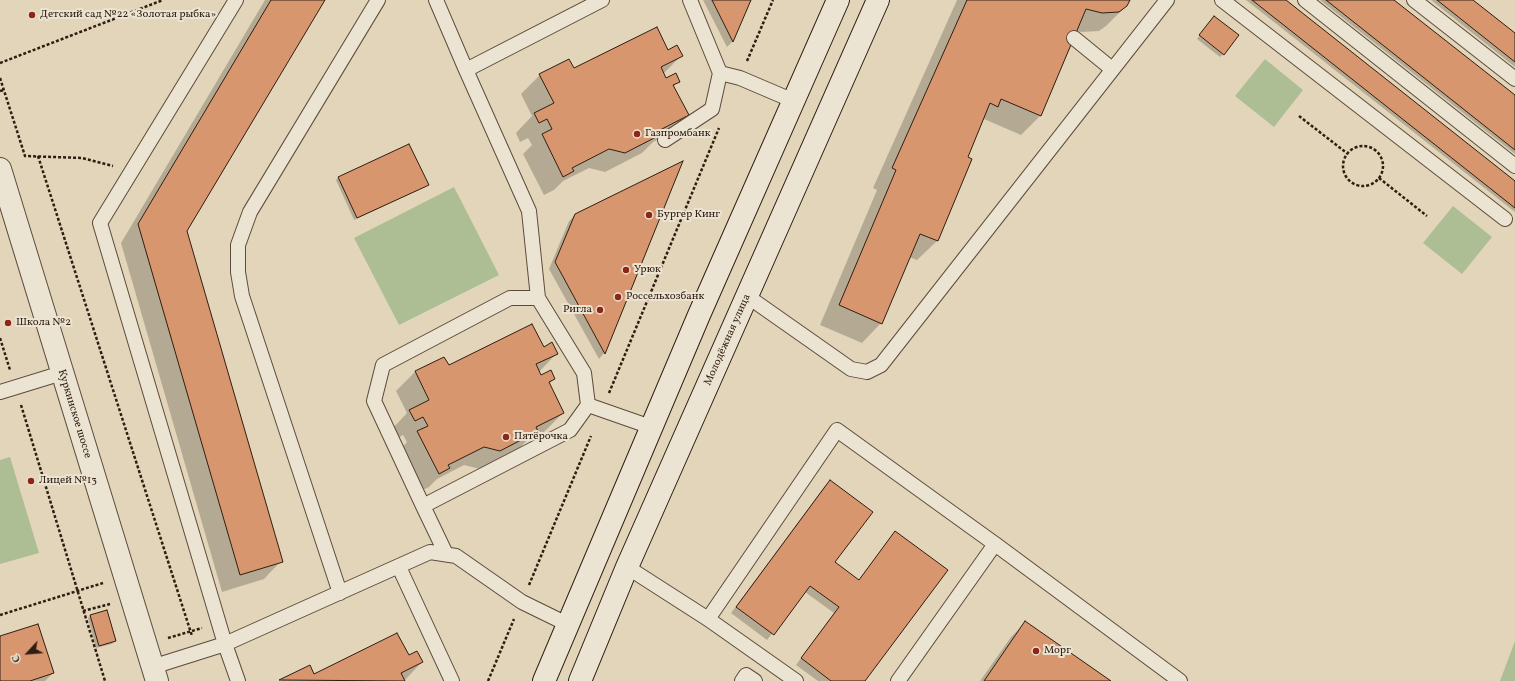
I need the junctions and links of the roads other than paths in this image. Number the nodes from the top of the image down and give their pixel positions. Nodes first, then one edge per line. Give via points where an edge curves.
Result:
1 (236, 0) edge
2 (378, 0) edge
3 (436, 0) edge
4 (602, 0) edge
5 (690, 0) edge
6 (838, 0) edge
7 (878, 0) edge
8 (1166, 0) edge
9 (1222, 0) edge
10 (1304, 0) edge
11 (1414, 0) edge
12 (1074, 38) dead end
13 (466, 70) junction
14 (1112, 70) junction
15 (720, 73) junction
16 (1515, 80) edge
17 (794, 101) junction
18 (665, 140) dead end
19 (1515, 166) edge
20 (0, 169) edge
21 (1505, 219) dead end
22 (747, 296) junction
23 (538, 298) junction
24 (62, 372) junction
25 (0, 392) edge
26 (588, 405) junction
27 (651, 427) junction
28 (423, 506) junction
29 (995, 544) junction
30 (446, 554) junction
31 (399, 567) junction
32 (627, 567) junction
33 (340, 593) junction
34 (708, 619) junction
35 (567, 624) junction
36 (225, 644) junction
37 (155, 674) edge
38 (238, 681) edge
39 (452, 681) edge
40 (544, 681) edge
41 (580, 681) edge
42 (742, 681) edge
43 (755, 681) edge
44 (796, 681) edge
45 (898, 681) edge
46 (1180, 681) edge

1 - 36 lane via 100,223
2 - 33 lane via 250,212 238,245 238,272 242,296
3 - 13 lane
4 - 13 lane
5 - 15 lane
6 - 17 main road
7 - 22 main road, Молодёжная улица
8 - 14 lane
9 - 21 lane
10 - 19 lane
11 - 16 lane
12 - 14 lane
13 - 23 lane via 529,211
14 - 22 lane via 881,365 867,372 851,369
15 - 17 lane via 740,78
15 - 18 lane via 712,109
17 - 27 main road
20 - 24 main road, Куркинское шоссе
22 - 32 main road, Молодёжная улица
23 - 26 lane via 584,373
23 - 28 lane via 510,298 383,365 374,401
24 - 25 lane
24 - 37 main road, Куркинское шоссе
26 - 27 lane
26 - 28 lane via 570,430
27 - 35 main road
28 - 30 lane
29 - 34 lane via 837,430
29 - 45 lane
29 - 46 lane
30 - 31 lane via 430,552
30 - 35 lane via 456,556 522,602
31 - 33 lane
31 - 39 lane
32 - 34 lane
32 - 41 main road, Молодёжная улица
33 - 36 lane
34 - 44 lane
35 - 40 main road
36 - 37 lane via 198,653
36 - 38 lane
42 - 43 lane via 746,675

